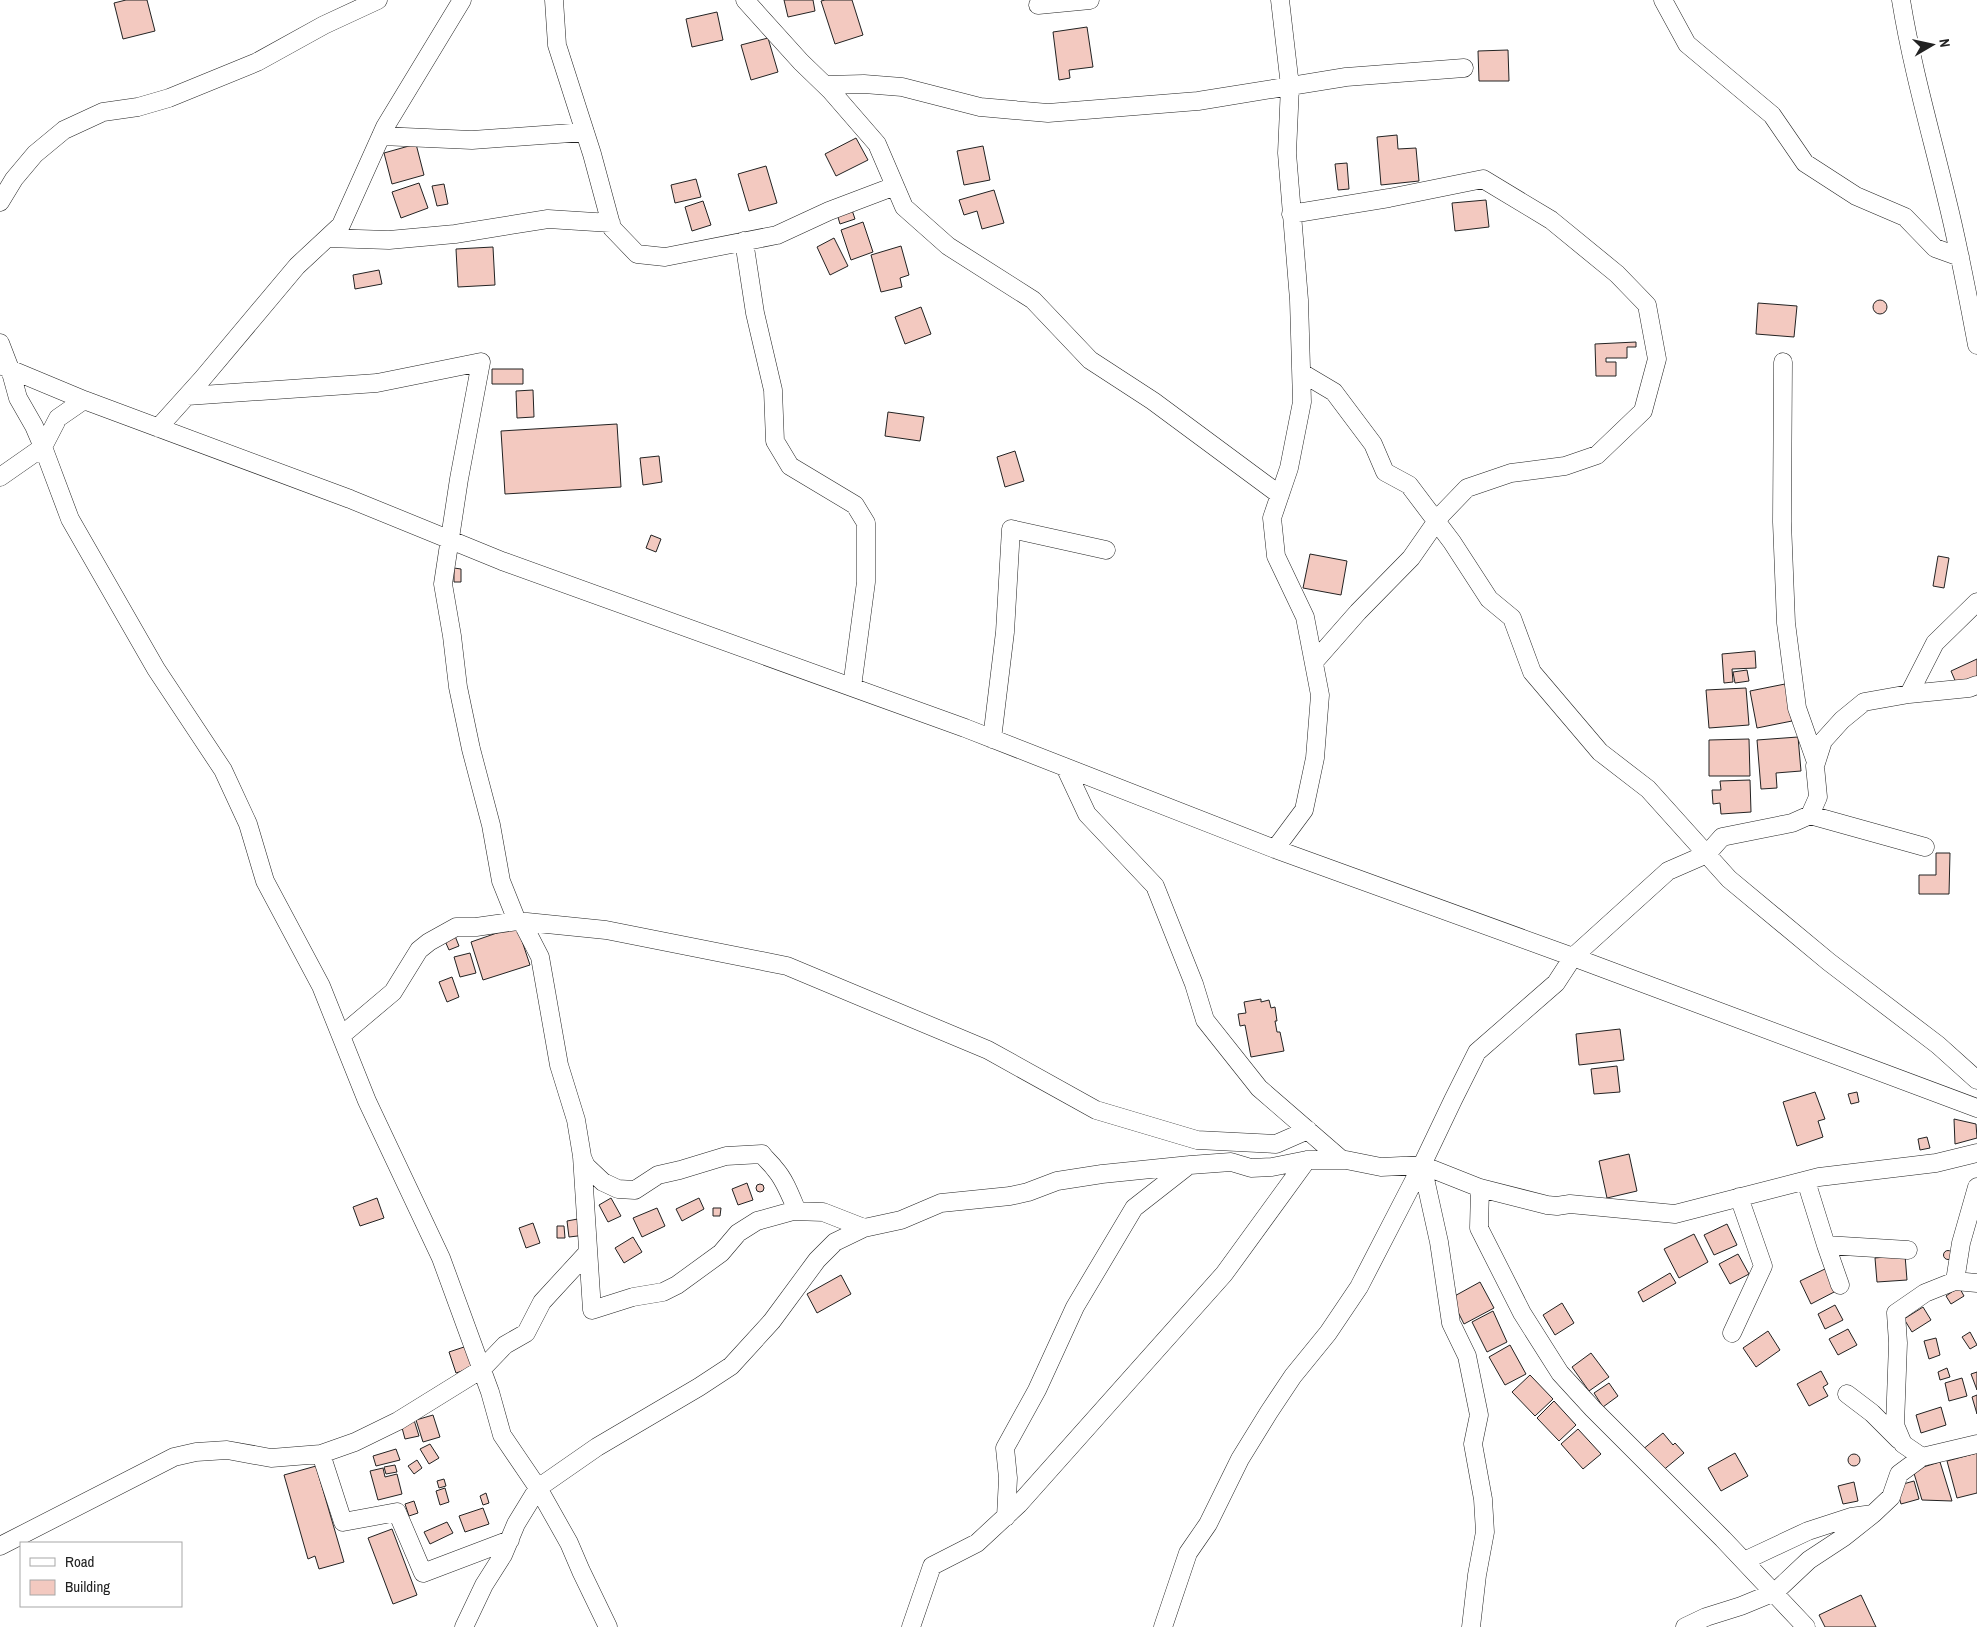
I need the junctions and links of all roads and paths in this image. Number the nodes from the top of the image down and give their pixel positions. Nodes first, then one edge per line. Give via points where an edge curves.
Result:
1 (378, 0) edge
2 (462, 0) edge
3 (554, 0) edge
4 (745, 0) edge
5 (1090, 0) edge
6 (1280, 0) edge
7 (1663, 0) edge
8 (1901, 0) edge
9 (1038, 5) dead end
10 (1464, 68) dead end
11 (825, 85) junction
12 (1290, 86) junction
13 (585, 132) junction
14 (381, 136) junction
15 (895, 186) junction
16 (0, 202) edge
17 (1292, 214) junction
18 (611, 223) junction
19 (327, 238) junction
20 (744, 241) junction
21 (1960, 257) junction
22 (0, 343) edge
23 (1977, 345) edge
24 (1783, 362) dead end
25 (5, 367) edge
26 (1302, 373) junction
27 (187, 396) junction
28 (84, 400) junction
29 (158, 428) junction
30 (43, 447) junction
31 (0, 477) edge
32 (1280, 495) junction
33 (1436, 522) junction
34 (450, 540) junction
35 (1106, 550) dead end
36 (1977, 602) edge
37 (1314, 662) junction
38 (1977, 685) edge
39 (852, 687) junction
40 (1910, 694) junction
41 (992, 738) junction
42 (1816, 762) junction
43 (1065, 767) junction
44 (1810, 815) junction
45 (1925, 847) dead end
46 (1275, 850) junction
47 (1707, 854) junction
48 (517, 921) junction
49 (1573, 957) junction
50 (342, 1035) junction
51 (1977, 1080) edge
52 (1977, 1108) edge
53 (1308, 1130) junction
54 (1977, 1153) edge
55 (582, 1156) junction
56 (1307, 1160) junction
57 (1342, 1160) junction
58 (1190, 1164) junction
59 (1422, 1166) junction
60 (1806, 1181) junction
61 (1977, 1187) edge
62 (1480, 1188) junction
63 (1738, 1197) junction
64 (797, 1211) junction
65 (864, 1228) junction
66 (1826, 1246) junction
67 (1908, 1250) dead end
68 (588, 1252) junction
69 (1954, 1281) junction
70 (1977, 1283) edge
71 (1840, 1285) dead end
72 (1732, 1333) dead end
73 (482, 1369) junction
74 (1847, 1394) dead end
75 (1903, 1444) junction
76 (1977, 1444) edge
77 (321, 1454) junction
78 (1922, 1457) junction
79 (538, 1488) junction
80 (1873, 1514) junction
81 (1006, 1517) junction
82 (510, 1540) junction
83 (0, 1546) edge
84 (1744, 1560) junction
85 (1775, 1592) junction
86 (464, 1627) edge
87 (608, 1627) edge
88 (911, 1627) edge
89 (1162, 1627) edge
90 (1471, 1627) edge
91 (1685, 1627) edge
92 (1806, 1627) edge

1 - 16 street via 257,62 169,98 103,112 64,130 35,154
2 - 14 street
3 - 13 street via 557,45
4 - 11 street
5 - 9 street
6 - 12 street
7 - 21 street via 1687,44 1772,114 1805,163 1856,196 1905,217 1935,248
8 - 21 street via 1908,43
10 - 12 street via 1346,77
11 - 12 street via 902,87 980,107 1048,113 1198,101
11 - 15 street via 877,144
12 - 17 street via 1287,153
13 - 14 street via 472,140
13 - 18 street
14 - 19 street via 340,226
15 - 20 street via 829,211 777,236
15 - 32 street via 904,207 948,246 1033,300 1090,360 1153,401
17 - 26 street
17 - 33 street via 1483,179 1551,220 1617,274 1646,305 1657,359 1643,411 1597,455 1565,466 1511,473 1467,488
18 - 19 street via 548,219 455,234 389,240
18 - 20 street via 637,254 665,257
19 - 27 street via 297,266
20 - 39 street via 755,313 773,390 776,441 790,466 855,505 866,523 866,582
21 - 23 street
22 - 25 street
24 - 42 street via 1782,522 1786,623 1797,708
25 - 28 street
25 - 30 street
26 - 32 street via 1302,402 1289,468
26 - 33 street via 1334,392 1373,444 1386,472 1409,485
27 - 29 street
27 - 34 street via 378,383 481,362
28 - 29 street
28 - 30 street via 58,418
29 - 34 street
30 - 31 street
30 - 50 street via 70,520 156,669 223,770 248,824 265,881 321,986
32 - 37 street via 1272,518 1276,556 1304,617
33 - 37 street via 1411,558
33 - 47 street via 1489,598 1512,618 1532,672 1600,752 1648,789
34 - 39 street
34 - 48 street via 443,584 458,687 501,881
35 - 41 street via 1011,529 1005,632
36 - 40 street via 1935,643
37 - 46 street via 1320,695 1315,758 1304,810
38 - 40 street
39 - 41 street
40 - 42 street via 1864,702 1823,741
41 - 43 street
42 - 44 street via 1818,798
43 - 46 street
43 - 53 street via 1087,814 1156,886 1205,1020 1259,1088
44 - 45 street
44 - 47 street via 1792,823 1722,837
46 - 49 street
47 - 49 street via 1668,871
47 - 51 street via 1729,879
48 - 50 street via 456,927 429,942 419,950 393,992
48 - 53 street via 606,930 787,966 988,1050 1096,1110 1197,1140 1276,1144
48 - 55 street via 523,924 540,957 559,1065 576,1120
49 - 52 street
49 - 59 street via 1556,983 1477,1052
50 - 73 street via 367,1101 441,1258
53 - 57 street
54 - 60 street via 1936,1163
55 - 64 street via 586,1166 603,1182 618,1189 635,1190 658,1175 726,1156 762,1154 785,1185
55 - 68 street
56 - 57 street
56 - 58 street via 1251,1168 1231,1162
56 - 81 street via 1224,1274
57 - 59 street via 1381,1167
58 - 65 street via 1093,1175 1056,1181 1010,1196 940,1203 901,1220
58 - 81 street via 1134,1208 1076,1307 1038,1390 1005,1448 1008,1478
59 - 62 street
59 - 89 street via 1360,1287 1268,1412 1240,1460 1208,1524 1188,1553
59 - 90 street via 1439,1242 1451,1323 1467,1356 1480,1415 1473,1444 1485,1532
60 - 63 street
60 - 66 street
61 - 69 street
62 - 63 street via 1547,1205 1570,1204 1675,1214
62 - 84 street via 1479,1228 1522,1313 1560,1373
63 - 72 street via 1763,1266
64 - 65 street via 823,1212
64 - 68 street via 758,1221 738,1233 721,1253 663,1292 633,1296 592,1310
65 - 79 street via 835,1242 817,1260 772,1322 731,1366 598,1447
66 - 67 street
66 - 71 street
68 - 73 street via 542,1302 526,1333 505,1345
69 - 70 street
69 - 75 street via 1925,1293 1896,1313 1898,1344 1894,1425
73 - 77 street via 398,1421
73 - 79 street via 502,1435
74 - 75 street
75 - 78 street
76 - 78 street
77 - 82 street via 343,1522 397,1512 422,1573
77 - 83 street via 271,1458 227,1450 174,1457
78 - 80 street via 1899,1474 1891,1497
79 - 82 street
79 - 87 street via 569,1543
80 - 84 street via 1808,1530
80 - 85 street via 1809,1560
81 - 88 street via 977,1543 932,1566
82 - 86 street
84 - 85 street
85 - 91 street
85 - 92 street

